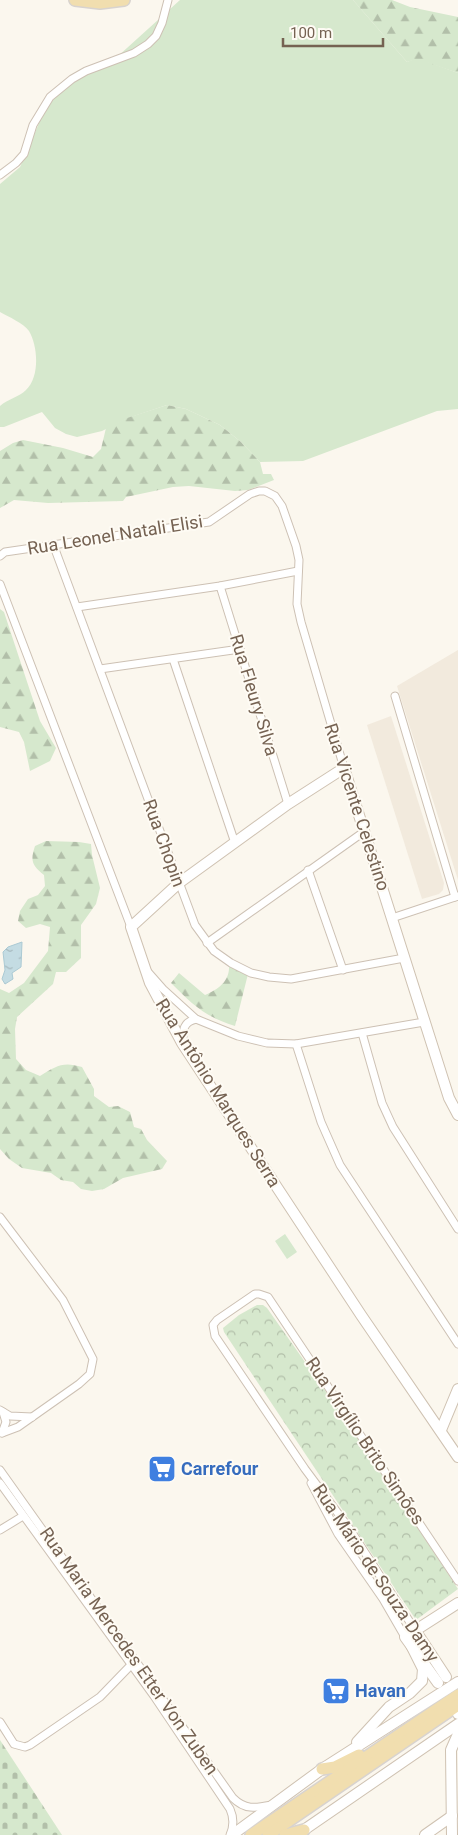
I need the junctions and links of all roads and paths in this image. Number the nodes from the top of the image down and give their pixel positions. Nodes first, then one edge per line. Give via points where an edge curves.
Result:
1 (74, 0) edge
2 (124, 0) edge
3 (168, 0) edge
4 (0, 175) edge
5 (275, 496) joint
6 (53, 544) junction
7 (3, 554) edge
8 (298, 571) junction
9 (0, 584) edge
10 (220, 586) junction
11 (76, 607) junction
12 (240, 649) junction
13 (173, 659) junction
14 (100, 670) junction
15 (395, 696) dead end
16 (344, 768) junction
17 (288, 804) junction
18 (365, 831) junction
19 (235, 843) junction
20 (308, 870) junction
21 (179, 883) junction
22 (457, 896) edge
23 (392, 918) junction
24 (131, 927) junction
25 (207, 943) junction
26 (404, 958) junction
27 (145, 967) junction
28 (342, 970) junction
29 (196, 1019) junction
30 (424, 1022) junction
31 (362, 1033) junction
32 (182, 1043) junction
33 (296, 1044) junction
34 (458, 1115) edge
35 (0, 1217) edge
36 (458, 1228) edge
37 (217, 1320) joint
38 (455, 1337) edge
39 (458, 1344) edge
40 (458, 1389) edge
41 (1, 1411) edge
42 (32, 1418) junction
43 (441, 1430) junction
44 (1, 1434) edge
45 (458, 1456) edge
46 (305, 1469) junction
47 (0, 1470) edge
48 (0, 1483) edge
49 (23, 1516) junction
50 (0, 1530) edge
51 (458, 1581) edge
52 (389, 1590) junction
53 (458, 1603) edge
54 (387, 1608) junction
55 (415, 1630) junction
56 (408, 1641) junction
57 (131, 1665) junction
58 (458, 1682) edge
59 (458, 1695) edge
60 (458, 1705) edge
61 (423, 1718) junction
62 (0, 1722) edge
63 (458, 1724) edge
64 (458, 1734) edge
65 (436, 1740) junction
66 (451, 1750) junction
67 (322, 1769) junction
68 (272, 1805) junction
69 (455, 1814) edge
70 (300, 1832) edge
71 (231, 1835) edge
72 (251, 1835) edge
73 (268, 1835) edge
74 (285, 1835) edge
75 (425, 1835) edge
76 (452, 1835) edge

1 - 2 main road via 100,3
3 - 4 street via 162,23 148,44 134,53 86,71 50,97 33,124 24,154
5 - 6 street, Rua Leonel Natali Elisi via 265,491 250,494 209,522
5 - 8 street, Rua Vicente Celestino via 282,506 296,546
6 - 7 street, Rua Leonel Natali Elisi
6 - 11 street, Rua Chopin
8 - 10 street
8 - 16 street, Rua Vicente Celestino via 297,604 301,622
9 - 24 street, Rua Antônio Marques Serra
10 - 11 street
10 - 12 street, Rua Fleury Silva
11 - 14 street, Rua Chopin
12 - 13 street
12 - 17 street, Rua Fleury Silva
13 - 14 street
13 - 19 street
14 - 21 street, Rua Chopin
15 - 22 street
16 - 17 street
16 - 18 street, Rua Vicente Celestino
17 - 19 street
18 - 20 street
18 - 23 street, Rua Vicente Celestino
19 - 21 street
20 - 25 street
20 - 28 street
21 - 24 street
21 - 25 street, Rua Chopin via 195,925
22 - 23 street
23 - 26 street, Rua Vicente Celestino
24 - 27 street, Rua Antônio Marques Serra
25 - 28 street, Rua Chopin via 231,963 269,977 291,979
26 - 28 street, Rua Chopin
26 - 30 street, Rua Vicente Celestino
27 - 29 street via 163,989
27 - 32 street, Rua Antônio Marques Serra
29 - 32 street via 183,1028
29 - 33 street via 250,1039
30 - 31 street
30 - 34 street, Rua Vicente Celestino via 449,1098
31 - 33 street
31 - 36 street via 382,1103 393,1127
32 - 43 street, Rua Antônio Marques Serra via 361,1315
33 - 38 street via 340,1165
35 - 42 street via 63,1300 93,1359 90,1374
37 - 46 street, Rua Mário de Souza Damy via 213,1325 215,1336
37 - 51 street, Rua Virgílio Brito Simões via 255,1294 264,1294 272,1301
38 - 39 street
40 - 43 street
41 - 42 street via 16,1417
41 - 44 street via 6,1422
42 - 44 street
43 - 45 street, Rua Antônio Marques Serra
46 - 52 street, Rua Mário de Souza Damy
46 - 54 street, Rua Mário de Souza Damy via 338,1534
47 - 68 street, Rua Maria Mercedes Etter Von Zuben via 233,1798 247,1808
48 - 49 street, Rua Maria Mercedes Etter Von Zuben
49 - 50 street
49 - 57 street, Rua Maria Mercedes Etter Von Zuben
52 - 54 street
52 - 55 street, Rua Mário de Souza Damy
53 - 55 street
54 - 56 street, Rua Mário de Souza Damy
55 - 56 street
55 - 56 street, Rua Mário de Souza Damy via 442,1680
56 - 67 street via 423,1669 422,1681 389,1707 353,1746
57 - 62 street via 100,1697 30,1745 14,1744
57 - 71 street, Rua Maria Mercedes Etter Von Zuben via 230,1809 234,1817
58 - 67 street
59 - 61 main road
60 - 73 main road
61 - 67 main road via 361,1754
61 - 72 main road
63 - 65 street
64 - 66 street
65 - 66 street via 446,1742
65 - 70 street
66 - 69 street
67 - 68 street
68 - 71 street
69 - 75 street
69 - 76 street
70 - 74 main road

